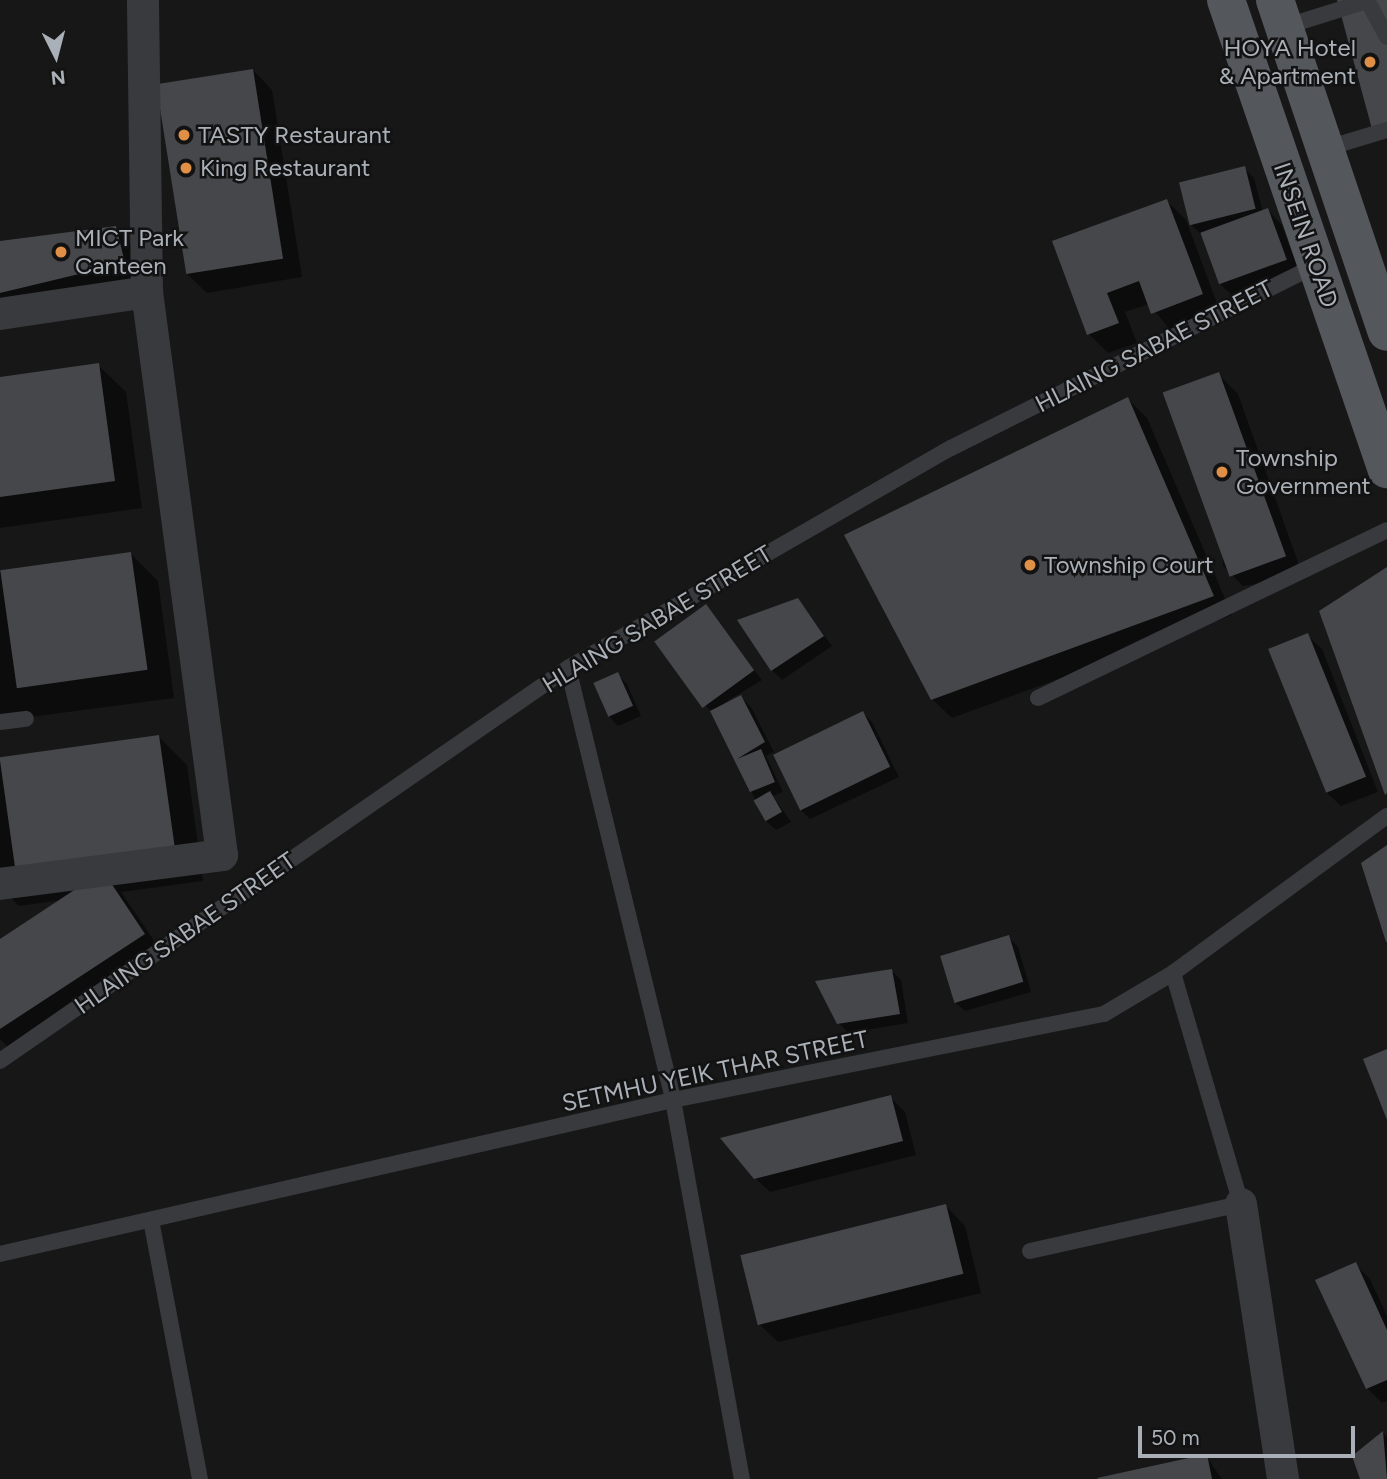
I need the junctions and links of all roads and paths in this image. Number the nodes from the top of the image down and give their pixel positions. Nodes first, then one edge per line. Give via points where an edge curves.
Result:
1 (1226, 0) edge
2 (1367, 0) edge
3 (142, 7) edge
4 (1279, 13) edge
5 (1387, 37) edge
6 (1387, 130) edge
7 (1324, 149) junction
8 (1356, 248) junction
9 (1316, 265) junction
10 (147, 292) junction
11 (0, 314) edge
12 (1387, 332) edge
13 (1387, 468) edge
14 (1387, 530) edge
15 (568, 668) junction
16 (1038, 698) dead end
17 (26, 719) dead end
18 (0, 722) edge
19 (1387, 816) edge
20 (0, 884) edge
21 (1173, 973) junction
22 (0, 1061) edge
23 (674, 1100) junction
24 (1241, 1203) junction
25 (151, 1220) junction
26 (1030, 1251) dead end
27 (0, 1254) edge
28 (200, 1479) edge
29 (742, 1479) edge
30 (1283, 1479) edge

1 - 9 main road, INSEIN ROAD
2 - 4 lane
2 - 5 lane
3 - 10 street
4 - 7 main road, INSEIN ROAD
6 - 7 lane
7 - 8 main road, INSEIN ROAD
8 - 9 street, HLAING SABAE STREET
8 - 12 main road, INSEIN ROAD
9 - 13 main road, INSEIN ROAD
9 - 15 lane, HLAING SABAE STREET via 951,448
10 - 11 street
10 - 20 street via 222,855
14 - 16 lane
15 - 22 lane, HLAING SABAE STREET
15 - 23 lane
17 - 18 lane
19 - 21 lane, SETMHU YEIK THAR STREET
21 - 23 lane, SETMHU YEIK THAR STREET via 1104,1014
21 - 24 lane
23 - 25 lane, SETMHU YEIK THAR STREET
23 - 29 lane
24 - 26 lane
24 - 30 street
25 - 27 lane, SETMHU YEIK THAR STREET
25 - 28 lane

